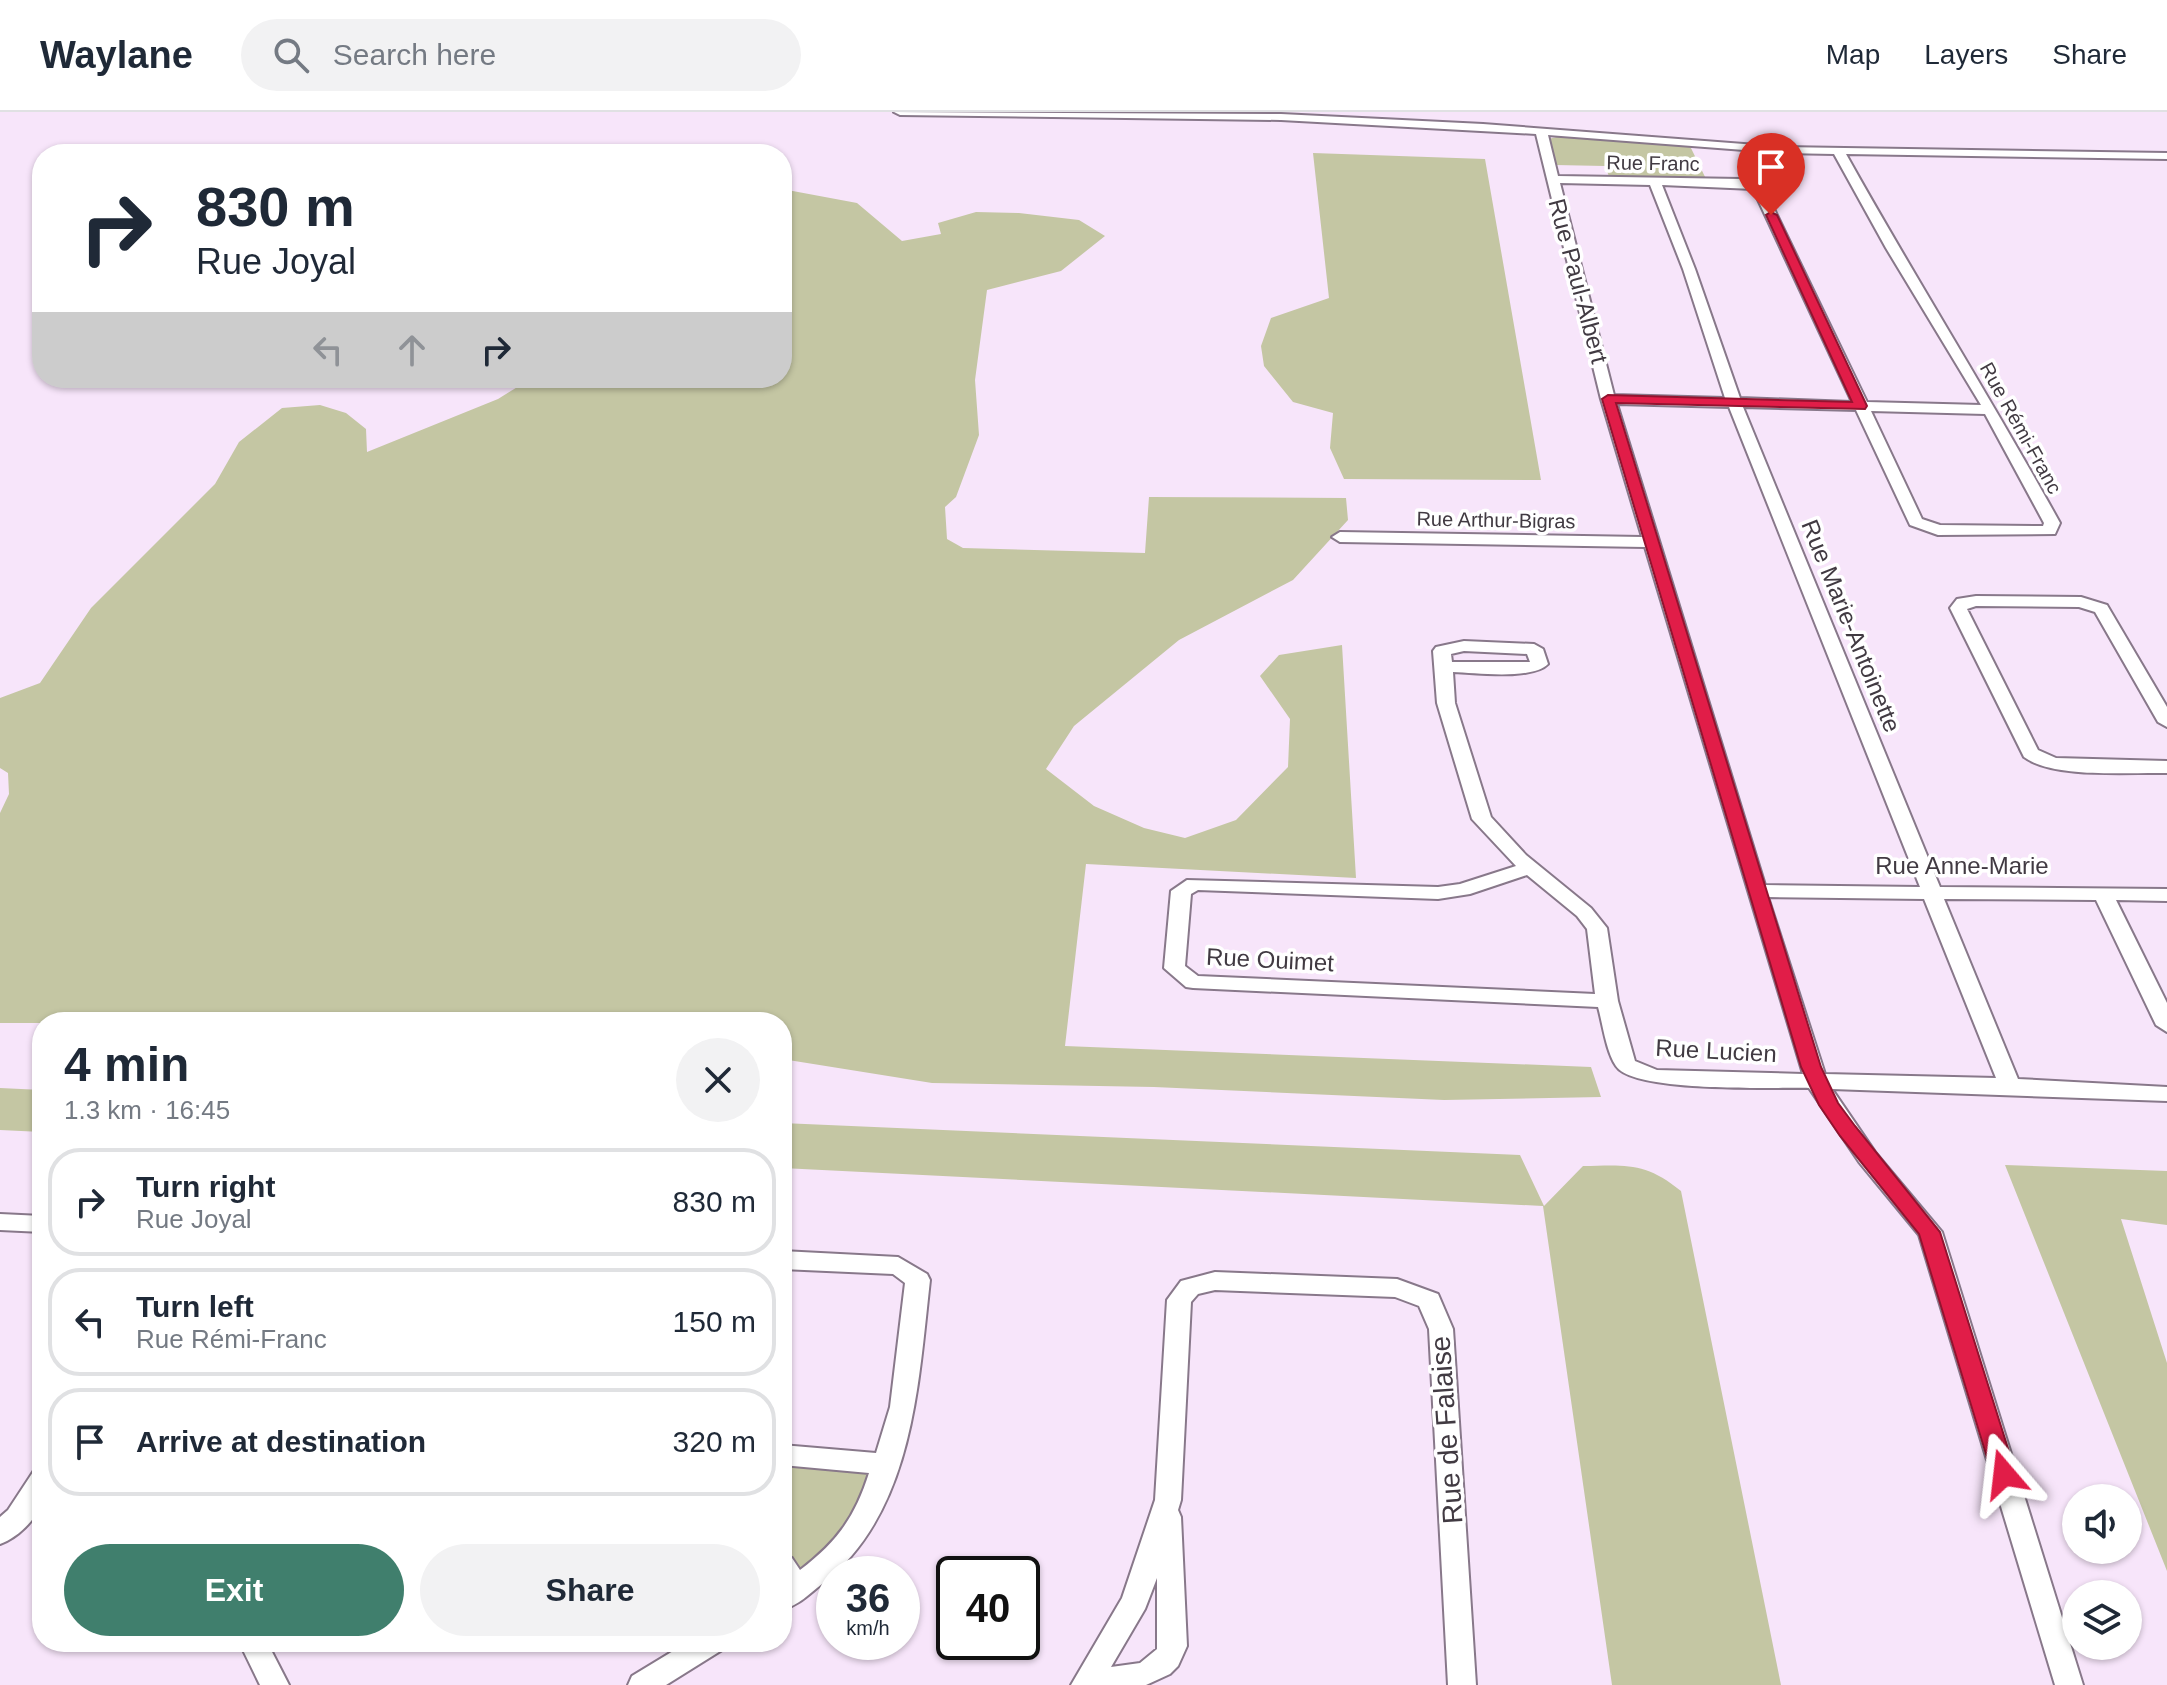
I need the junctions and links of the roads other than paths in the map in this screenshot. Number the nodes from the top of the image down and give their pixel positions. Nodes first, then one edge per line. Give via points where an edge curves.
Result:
1 (900, 112) edge
2 (1406, 117) edge
3 (1541, 131) junction
4 (1838, 151) junction
5 (2167, 156) edge
6 (1551, 179) junction
7 (1655, 182) junction
8 (1753, 185) joint
9 (1608, 399) junction
10 (1734, 402) junction
11 (1861, 406) junction
12 (1990, 410) junction
13 (1340, 537) dead end
14 (1651, 542) junction
15 (1444, 667) dead end
16 (2167, 722) edge
17 (2167, 767) edge
18 (1529, 868) junction
19 (1757, 891) junction
20 (1933, 892) junction
21 (2103, 894) junction
22 (2167, 895) edge
23 (1607, 1001) junction
24 (2167, 1025) edge
25 (1817, 1082) junction
26 (2010, 1086) junction
27 (2167, 1094) edge
28 (0, 1222) edge
29 (32, 1224) edge
30 (792, 1261) edge
31 (792, 1456) edge
32 (887, 1464) junction
33 (32, 1497) edge
34 (1168, 1500) junction
35 (0, 1533) edge
36 (792, 1593) edge
37 (258, 1652) edge
38 (696, 1652) edge
39 (1087, 1683) edge
40 (275, 1685) edge
41 (642, 1685) edge
42 (1462, 1685) edge
43 (2069, 1685) edge

1 - 2 street
2 - 3 street
3 - 4 street
3 - 6 street, Rue Paul-Albert
4 - 5 street
4 - 12 street, Rue Rémi-Franc
6 - 7 street, Rue Franc
6 - 9 street, Rue Paul-Albert
7 - 8 street, Rue Franc
7 - 10 street, Rue Marie-Antoinette
8 - 11 street, Rue Rémi-Franc via 1759,188
9 - 10 street
9 - 14 street, Rue Paul-Albert
10 - 11 street
10 - 20 street, Rue Marie-Antoinette
11 - 12 street
11 - 12 street, Rue Rémi-Franc via 1920,525 1941,531 2049,531 2052,523
13 - 14 street, Rue Arthur-Bigras
14 - 19 street, Rue Paul-Albert
15 - 18 street, Rue Lucien via 1446,703 1482,819
16 - 17 street via 2101,609 2081,602 1976,601 1958,608 2030,753 2056,764
18 - 23 street, Rue Lucien via 1597,928
18 - 23 street, Rue Ouimet via 1438,893 1194,884 1181,891 1174,968 1193,982
19 - 20 street, Rue Anne-Marie
19 - 25 street, Rue Paul-Albert
20 - 21 street, Rue Anne-Marie
20 - 26 street, Rue Marie-Antoinette
21 - 22 street, Rue Anne-Marie
21 - 24 street
23 - 25 street, Rue Lucien via 1625,1064 1636,1072
25 - 26 street, Rue Lucien
25 - 43 street, Rue Paul-Albert via 1854,1140 1930,1232
26 - 27 street, Rue Lucien
28 - 29 street
30 - 32 street via 898,1266 918,1280 903,1407
31 - 32 street
32 - 36 street via 865,1520 838,1556
33 - 35 street
34 - 39 street, Rue de Falaise via 1135,1601
34 - 39 street, Rue de Falaise via 1173,1646 1169,1659 1138,1676
34 - 42 street, Rue de Falaise via 1179,1300 1190,1287 1215,1281 1397,1288 1429,1300 1441,1329
37 - 40 street
38 - 41 street

